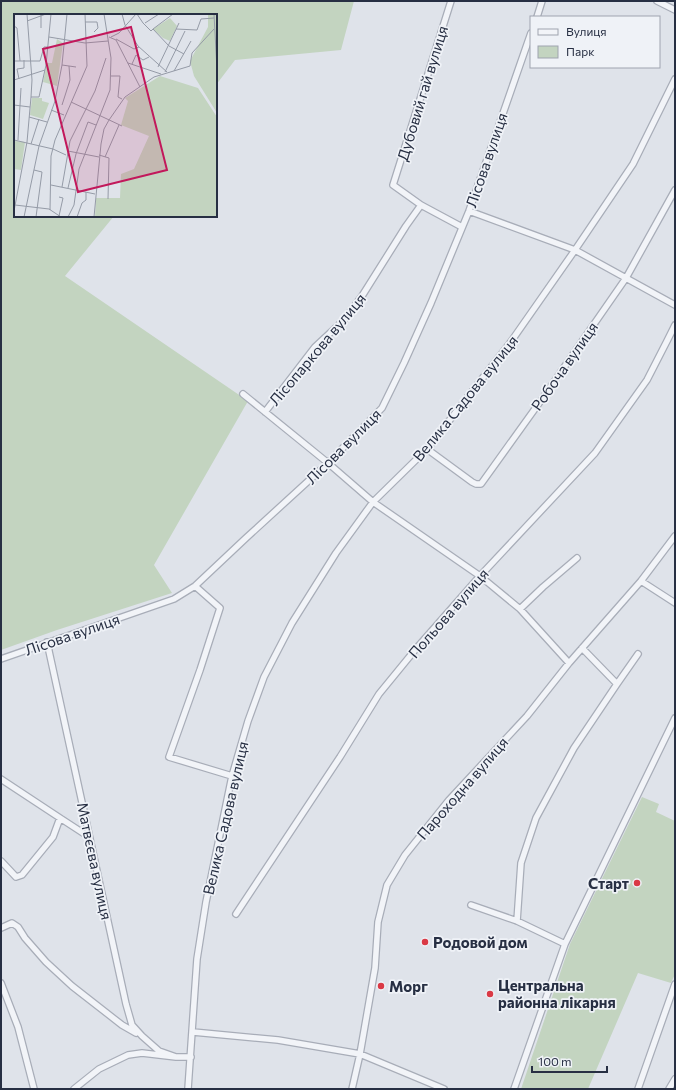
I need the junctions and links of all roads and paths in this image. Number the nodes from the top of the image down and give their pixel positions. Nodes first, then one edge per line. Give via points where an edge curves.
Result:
1 (451, 1) edge
2 (542, 1) edge
3 (657, 1) edge
4 (675, 10) edge
5 (536, 16) edge
6 (530, 36) edge
7 (675, 79) edge
8 (675, 190) edge
9 (421, 205) junction
10 (469, 211) junction
11 (462, 228) junction
12 (575, 250) junction
13 (626, 278) junction
14 (675, 305) edge
15 (675, 325) edge
16 (242, 394) dead end
17 (265, 412) junction
18 (427, 449) junction
19 (328, 463) junction
20 (374, 502) junction
21 (675, 536) edge
22 (577, 558) dead end
23 (480, 576) junction
24 (641, 580) junction
25 (195, 586) junction
26 (675, 603) edge
27 (520, 609) junction
28 (47, 642) junction
29 (582, 648) junction
30 (638, 654) dead end
31 (1, 659) edge
32 (569, 663) junction
33 (617, 684) junction
34 (675, 718) edge
35 (232, 776) junction
36 (1, 779) edge
37 (60, 818) junction
38 (89, 835) junction
39 (1, 861) edge
40 (471, 905) dead end
41 (236, 914) dead end
42 (517, 921) junction
43 (1, 928) edge
44 (565, 944) junction
45 (1, 983) edge
46 (675, 984) edge
47 (192, 1032) junction
48 (142, 1036) junction
49 (360, 1054) junction
50 (176, 1057) junction
51 (191, 1057) junction
52 (675, 1079) edge
53 (34, 1089) edge
54 (74, 1089) edge
55 (188, 1089) edge
56 (352, 1089) edge
57 (444, 1089) edge
58 (514, 1089) edge
59 (638, 1089) edge
60 (669, 1089) edge

1 - 9 street, Дубовий гай вулиця via 393,185
2 - 5 street
3 - 4 street
6 - 10 street, Лісова вулиця
7 - 12 street, Велика Садова вулиця via 633,164
8 - 13 street, Робоча вулиця
9 - 11 street
9 - 17 street, Лісопаркова вулиця via 344,320 315,346
10 - 11 street, Лісова вулиця
10 - 12 street
11 - 19 street, Лісова вулиця via 407,357 382,408
12 - 13 street
12 - 18 street, Велика Садова вулиця via 510,343
13 - 14 street
13 - 18 street, Робоча вулиця via 481,484 472,482
15 - 23 street, Польова вулиця via 647,380 595,452
16 - 17 street
17 - 19 street
18 - 20 street, Велика Садова вулиця
19 - 20 street
19 - 25 street, Лісова вулиця
20 - 23 street
20 - 35 street, Велика Садова вулиця via 336,553 292,623 264,677
21 - 24 street, Пароходна вулиця
22 - 27 street
23 - 27 street
23 - 41 street, Польова вулиця via 379,694
24 - 26 street
24 - 29 street, Пароходна вулиця
25 - 28 street, Лісова вулиця via 174,599
25 - 35 street via 220,608 169,757
27 - 32 street
28 - 31 street, Лісова вулиця
28 - 38 street, Матвєєва вулиця
29 - 32 street, Пароходна вулиця
29 - 33 street
30 - 33 street
32 - 49 street, Пароходна вулиця via 527,716 449,800 405,854 387,885 378,922 374,968
33 - 42 street via 574,748 536,818 521,863
34 - 44 street
35 - 47 street, Велика Садова вулиця via 197,959
36 - 37 street
37 - 38 street
37 - 39 street via 53,837 22,875 16,877
38 - 48 street, Матвєєва вулиця via 126,1004 132,1025
40 - 42 street
42 - 44 street
43 - 48 street via 12,923 18,927 46,962 72,986 122,1025
44 - 58 street
45 - 53 street via 18,1027
46 - 59 street
47 - 49 street via 278,1040
47 - 51 street, Велика Садова вулиця
48 - 50 street, Матвєєва вулиця via 159,1051
49 - 56 street, Пароходна вулиця
49 - 57 street
50 - 51 street
50 - 54 street via 142,1053 128,1055 99,1069
51 - 55 street, Велика Садова вулиця
52 - 60 street

